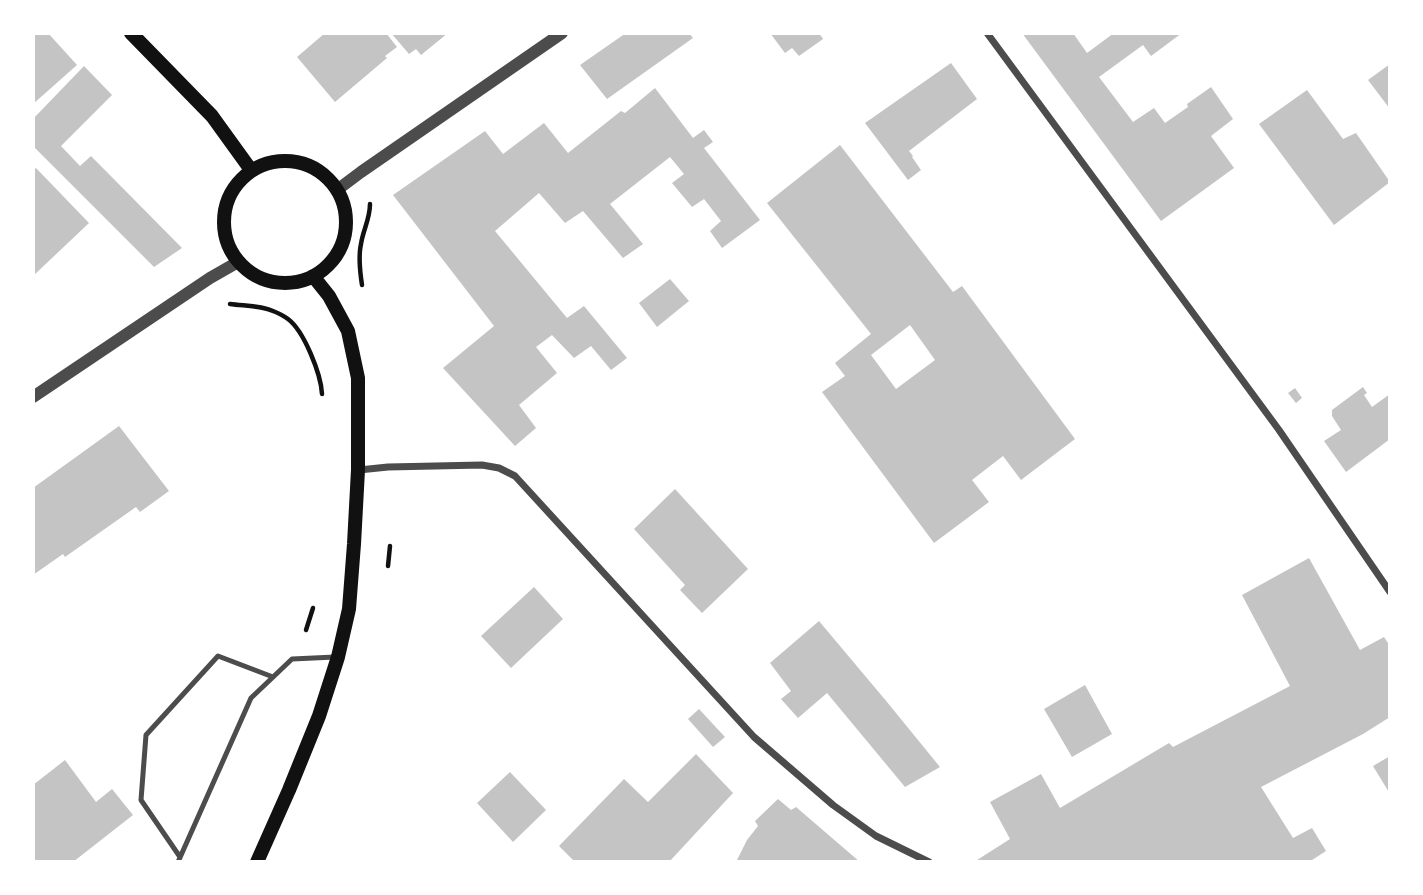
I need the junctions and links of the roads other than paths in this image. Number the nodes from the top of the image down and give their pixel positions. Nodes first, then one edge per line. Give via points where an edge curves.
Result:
1 (131, 33) edge
2 (562, 33) edge
3 (987, 33) edge
4 (251, 170) junction
5 (337, 190) junction
6 (238, 262) junction
7 (313, 276) junction
8 (33, 397) edge
9 (358, 470) junction
10 (1390, 592) edge
11 (338, 657) junction
12 (273, 677) junction
13 (179, 859) edge
14 (257, 862) edge
15 (929, 862) edge

1 - 4 main road via 212,116
2 - 5 street
3 - 10 street via 1279,430
4 - 5 main road via 266,163 299,162 314,167
4 - 6 main road via 238,182 225,213 229,247
5 - 7 main road via 344,205 344,238 338,253
6 - 7 main road via 265,280 298,282
6 - 8 street
7 - 9 main road via 348,331 358,378
9 - 11 main road via 349,609
9 - 15 street via 482,465 515,476 754,737 876,836
11 - 12 lane via 292,659
11 - 14 main road via 319,716
12 - 13 lane via 251,698
12 - 13 lane via 218,656 146,735 141,800

